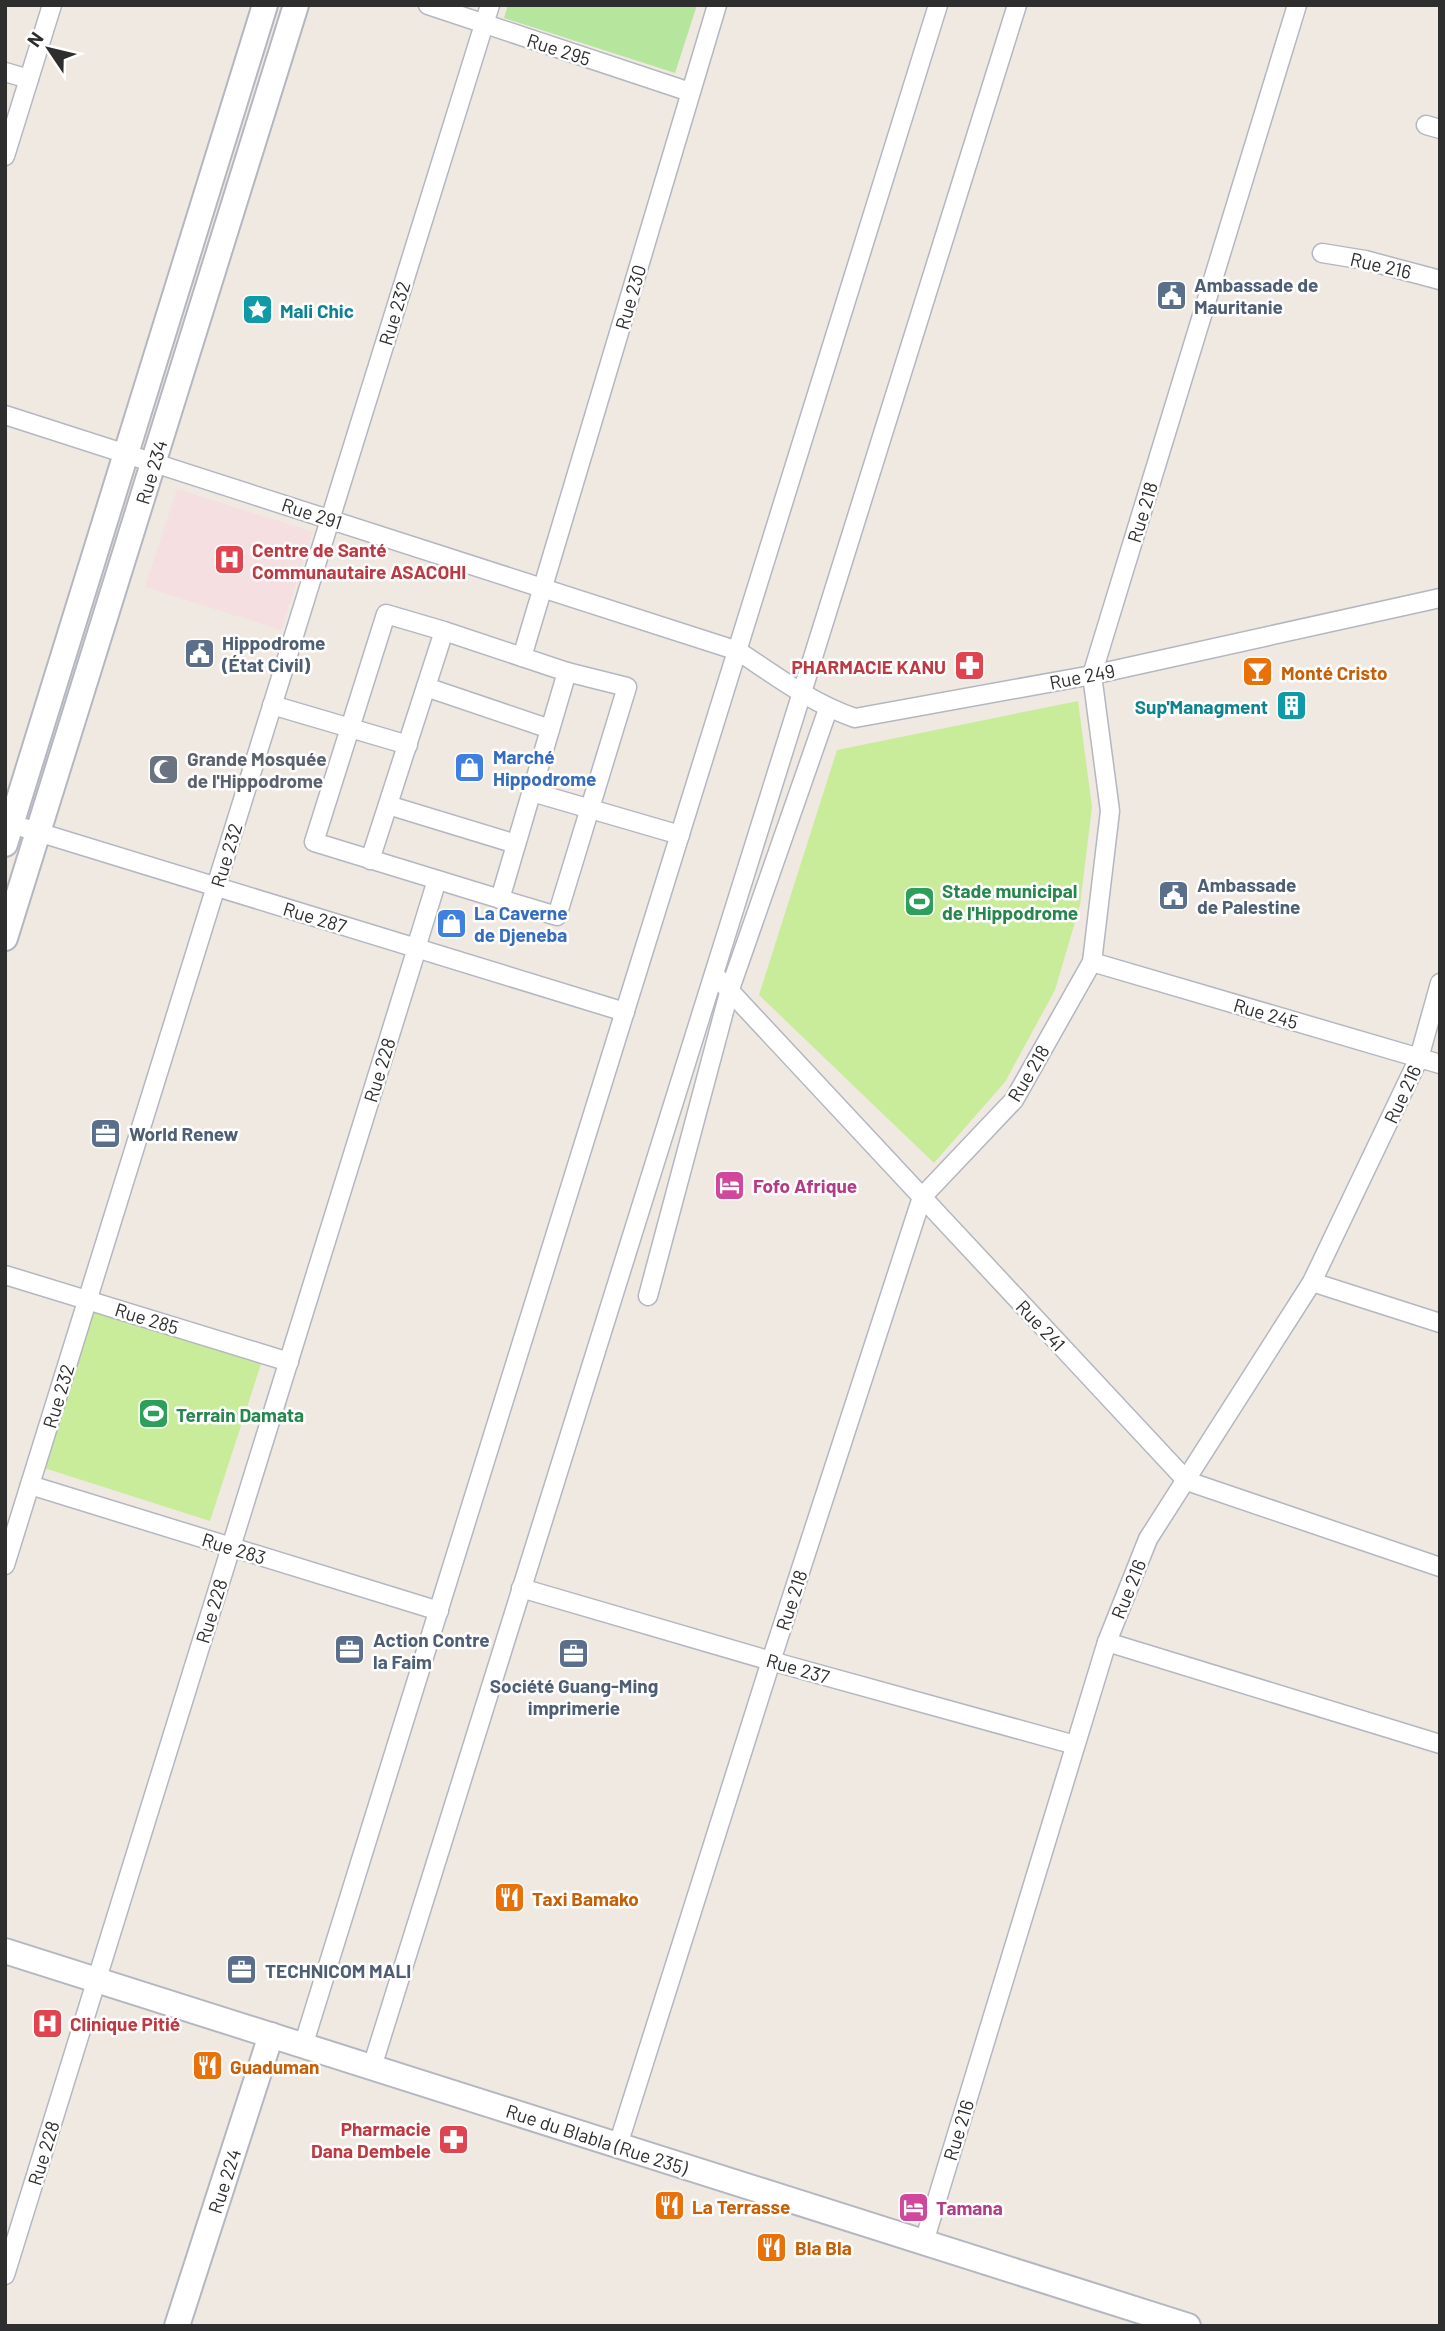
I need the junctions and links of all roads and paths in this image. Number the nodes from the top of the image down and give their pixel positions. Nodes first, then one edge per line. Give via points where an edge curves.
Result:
1 (52, 5) edge
2 (265, 5) edge
3 (296, 5) edge
4 (428, 5) edge
5 (490, 5) edge
6 (717, 5) edge
7 (939, 5) edge
8 (1017, 5) edge
9 (1297, 5) edge
10 (484, 24) junction
11 (5, 72) edge
12 (29, 79) junction
13 (690, 92) junction
14 (5, 156) edge
15 (1322, 253) dead end
16 (1440, 280) edge
17 (5, 415) edge
18 (126, 454) junction
19 (153, 463) junction
20 (330, 519) junction
21 (544, 589) junction
22 (1440, 598) edge
23 (444, 631) junction
24 (738, 651) junction
25 (522, 657) junction
26 (567, 672) junction
27 (1092, 675) junction
28 (426, 687) junction
29 (804, 696) junction
30 (272, 705) junction
31 (828, 709) junction
32 (349, 729) junction
33 (550, 729) junction
34 (408, 745) junction
35 (532, 792) junction
36 (388, 806) junction
37 (591, 809) junction
38 (7, 830) edge
39 (38, 832) junction
40 (680, 835) junction
41 (516, 844) junction
42 (370, 860) junction
43 (437, 880) junction
44 (216, 887) junction
45 (500, 899) junction
46 (5, 938) edge
47 (416, 948) junction
48 (1092, 962) junction
49 (713, 974) junction
50 (1440, 983) edge
51 (730, 989) junction
52 (625, 1012) junction
53 (1419, 1058) junction
54 (1440, 1064) edge
55 (922, 1197) junction
56 (5, 1275) edge
57 (1312, 1282) junction
58 (648, 1296) dead end
59 (87, 1300) junction
60 (1440, 1323) edge
61 (289, 1362) junction
62 (1187, 1481) junction
63 (30, 1485) junction
64 (231, 1547) junction
65 (5, 1565) edge
66 (1440, 1567) edge
67 (521, 1588) junction
68 (439, 1611) junction
69 (1107, 1642) junction
70 (771, 1661) junction
71 (1440, 1744) edge
72 (1075, 1745) junction
73 (5, 1951) edge
74 (97, 1980) junction
75 (271, 2035) junction
76 (303, 2046) junction
77 (372, 2067) junction
78 (618, 2145) junction
79 (924, 2242) junction
80 (5, 2275) edge
81 (177, 2326) edge
82 (1188, 2326) edge

1 - 12 street
2 - 18 main road, Rue 234
3 - 19 main road, Rue 234
4 - 10 street, Rue 295
5 - 10 street, Rue 232
6 - 13 street, Rue 230
7 - 24 street
8 - 29 street
9 - 27 street, Rue 218
10 - 13 street, Rue 295
10 - 20 street, Rue 232
11 - 12 street
12 - 14 street
13 - 21 street, Rue 230
15 - 16 street, Rue 216
17 - 18 street, Rue 291
18 - 19 street, Rue 291
18 - 38 main road, Rue 234
19 - 20 street, Rue 291
19 - 39 main road, Rue 234
20 - 21 street, Rue 291
20 - 30 street, Rue 232
21 - 24 street, Rue 291
21 - 25 street, Rue 230
22 - 27 street, Rue 249
23 - 25 street
23 - 28 street
23 - 32 street via 386,614
24 - 29 street, Rue 249
24 - 40 street
25 - 26 street
26 - 33 street
26 - 37 street via 627,687
27 - 31 street, Rue 249 via 855,718
27 - 48 street, Rue 218 via 1110,811
28 - 33 street
28 - 34 street
29 - 31 street, Rue 249
29 - 49 street
30 - 32 street
30 - 44 street, Rue 232
31 - 51 street
32 - 34 street
32 - 42 street via 314,842
33 - 35 street
34 - 36 street
35 - 37 street
35 - 41 street
36 - 41 street
36 - 42 street
37 - 40 street
37 - 45 street via 557,916
38 - 39 street, Rue 287
39 - 44 street, Rue 287
39 - 46 main road, Rue 234
40 - 52 street
41 - 45 street
42 - 43 street
43 - 45 street
43 - 47 street, Rue 228
44 - 47 street, Rue 287
44 - 59 street, Rue 232
47 - 52 street, Rue 287
47 - 61 street, Rue 228
48 - 53 street, Rue 245
48 - 55 street, Rue 218 via 1014,1100
49 - 51 street, Rue 241
49 - 67 street
50 - 53 street, Rue 216
51 - 55 street, Rue 241
51 - 58 street
52 - 68 street
53 - 54 street, Rue 245
53 - 57 street, Rue 216
55 - 62 street, Rue 241
55 - 70 street, Rue 218
56 - 59 street, Rue 285
57 - 60 street
57 - 62 street, Rue 216
59 - 61 street, Rue 285
59 - 63 street, Rue 232
61 - 64 street, Rue 228
62 - 66 street, Rue 241
62 - 69 street, Rue 216 via 1148,1539
63 - 64 street, Rue 283
63 - 65 street, Rue 232
64 - 68 street, Rue 283
64 - 74 street, Rue 228
67 - 70 street, Rue 237
67 - 77 street
68 - 76 street
69 - 71 street
69 - 72 street, Rue 216
70 - 72 street, Rue 237
70 - 78 street, Rue 218
72 - 79 street, Rue 216
73 - 74 main road, Rue du Blabla (Rue 235)
74 - 75 main road, Rue du Blabla (Rue 235)
74 - 80 street, Rue 228
75 - 76 main road, Rue du Blabla (Rue 235)
75 - 81 main road, Rue 224
76 - 77 main road, Rue du Blabla (Rue 235)
77 - 78 main road, Rue du Blabla (Rue 235)
78 - 79 main road, Rue du Blabla (Rue 235)
79 - 82 main road, Rue du Blabla (Rue 235)

